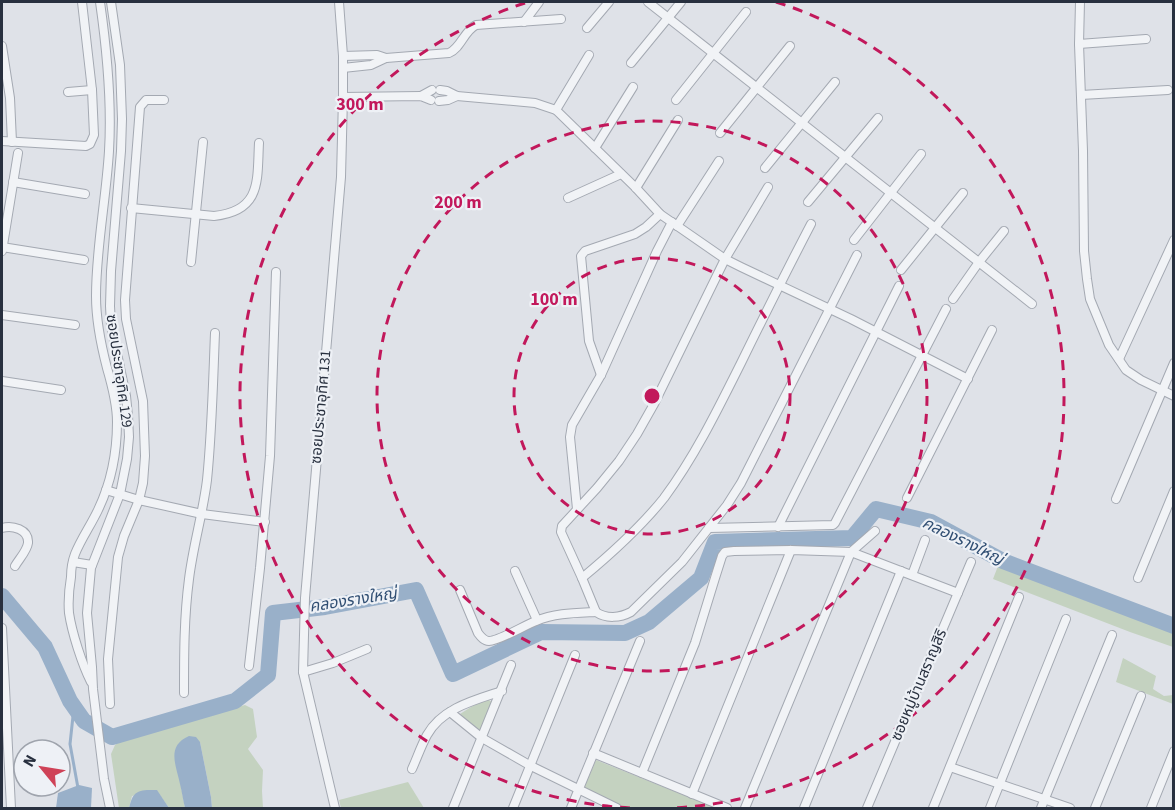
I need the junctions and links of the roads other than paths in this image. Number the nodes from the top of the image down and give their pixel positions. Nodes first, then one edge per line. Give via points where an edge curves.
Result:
1 (82, 2) edge
2 (100, 2) edge
3 (111, 2) edge
4 (339, 2) edge
5 (539, 2) edge
6 (609, 2) edge
7 (648, 2) edge
8 (681, 2) edge
9 (1080, 2) edge
10 (746, 12) dead end
11 (668, 18) junction
12 (561, 19) dead end
13 (524, 22) junction
14 (587, 28) dead end
15 (1146, 39) dead end
16 (1079, 44) junction
17 (2, 46) edge
18 (790, 46) dead end
19 (713, 52) junction
20 (589, 55) dead end
21 (343, 56) junction
22 (386, 58) junction
23 (631, 63) dead end
24 (343, 68) junction
25 (835, 82) dead end
26 (633, 87) dead end
27 (757, 87) junction
28 (92, 90) junction
29 (1168, 90) dead end
30 (68, 92) dead end
31 (1081, 95) junction
32 (421, 96) junction
33 (457, 96) junction
34 (344, 97) junction
35 (164, 100) dead end
36 (676, 100) dead end
37 (556, 110) junction
38 (878, 118) dead end
39 (678, 120) dead end
40 (802, 123) junction
41 (720, 133) dead end
42 (2, 141) edge
43 (12, 142) junction
44 (202, 142) dead end
45 (260, 143) dead end
46 (595, 148) junction
47 (18, 153) dead end
48 (921, 154) dead end
49 (845, 157) junction
50 (719, 161) dead end
51 (765, 168) dead end
52 (621, 174) junction
53 (13, 182) junction
54 (768, 187) dead end
55 (636, 188) junction
56 (890, 192) junction
57 (963, 193) dead end
58 (85, 194) dead end
59 (568, 198) dead end
60 (808, 202) dead end
61 (131, 208) junction
62 (196, 214) junction
63 (660, 214) junction
64 (103, 218) junction
65 (116, 218) junction
66 (675, 224) junction
67 (811, 224) dead end
68 (935, 228) junction
69 (1004, 231) dead end
70 (854, 240) dead end
71 (1173, 240) edge
72 (2, 247) edge
73 (2, 251) edge
74 (857, 255) dead end
75 (725, 259) junction
76 (84, 260) dead end
77 (191, 262) dead end
78 (979, 262) junction
79 (901, 270) dead end
80 (276, 272) dead end
81 (779, 285) junction
82 (899, 286) dead end
83 (953, 299) dead end
84 (1032, 304) dead end
85 (829, 309) junction
86 (946, 309) dead end
87 (2, 315) edge
88 (75, 325) dead end
89 (992, 330) dead end
90 (876, 332) junction
91 (215, 333) dead end
92 (922, 356) junction
93 (1119, 359) junction
94 (1173, 363) edge
95 (601, 375) junction
96 (968, 379) junction
97 (2, 381) edge
98 (61, 390) dead end
99 (1162, 390) junction
100 (1173, 396) edge
101 (106, 490) junction
102 (1173, 491) edge
103 (120, 494) junction
104 (907, 498) dead end
105 (1116, 499) dead end
106 (139, 500) junction
107 (577, 508) junction
108 (202, 514) junction
109 (264, 522) junction
110 (778, 527) junction
111 (2, 528) edge
112 (709, 528) junction
113 (875, 531) dead end
114 (925, 540) dead end
115 (791, 550) junction
116 (851, 552) junction
117 (73, 562) junction
118 (971, 562) dead end
119 (92, 565) junction
120 (15, 566) dead end
121 (515, 571) dead end
122 (901, 571) junction
123 (912, 575) junction
124 (582, 578) junction
125 (1138, 578) dead end
126 (460, 590) dead end
127 (958, 592) junction
128 (1019, 597) dead end
129 (596, 612) junction
130 (1066, 619) dead end
131 (537, 620) junction
132 (2, 628) edge
133 (1112, 635) dead end
134 (640, 641) dead end
135 (367, 650) dead end
136 (575, 655) dead end
137 (511, 665) dead end
138 (249, 666) dead end
139 (303, 672) junction
140 (92, 686) junction
141 (502, 691) junction
142 (184, 693) dead end
143 (1141, 696) dead end
144 (110, 704) dead end
145 (450, 712) junction
146 (482, 738) junction
147 (1173, 751) edge
148 (593, 753) junction
149 (531, 766) junction
150 (950, 767) junction
151 (412, 770) dead end
152 (642, 774) junction
153 (5, 782) edge
154 (999, 784) junction
155 (578, 789) junction
156 (692, 794) junction
157 (1044, 800) junction
158 (11, 808) edge
159 (110, 808) edge
160 (335, 808) edge
161 (453, 808) edge
162 (513, 808) edge
163 (570, 808) edge
164 (617, 808) edge
165 (727, 808) edge
166 (745, 808) edge
167 (804, 808) edge
168 (867, 808) edge
169 (933, 808) edge
170 (990, 808) edge
171 (1041, 808) edge
172 (1070, 808) edge
173 (1095, 808) edge
174 (1151, 808) edge

1 - 28 street
2 - 64 street, ซอยประชาอุทิศ 129 via 110,105
3 - 65 street, ซอยประชาอุทิศ 129 via 122,92
4 - 21 street, ซอยประชาอุทิศ 131
5 - 13 street
6 - 14 street
7 - 11 street
8 - 11 street
9 - 16 street
10 - 19 street
11 - 19 street
11 - 23 street
12 - 13 street
13 - 22 street via 471,27 449,53
15 - 16 street
16 - 31 street
17 - 43 street
18 - 27 street
19 - 27 street
19 - 36 street
20 - 37 street
21 - 22 street
21 - 24 street, ซอยประชาอุทิศ 131
22 - 24 street via 371,65
24 - 34 street, ซอยประชาอุทิศ 131
25 - 40 street
26 - 46 street
27 - 40 street
27 - 41 street
28 - 30 street
28 - 43 street via 94,135 90,144
29 - 31 street
31 - 93 street via 1087,279 1099,324
32 - 33 street via 448,100
32 - 33 street via 436,90
32 - 34 street
33 - 37 street via 535,103
34 - 139 street, ซอยประชาอุทิศ 131 via 341,177 305,598
35 - 61 street via 146,100 140,107
37 - 46 street
38 - 49 street
39 - 55 street
40 - 49 street
40 - 51 street
42 - 43 street
44 - 62 street
45 - 62 street via 257,182 249,200 225,214
46 - 52 street
47 - 53 street
48 - 56 street
49 - 56 street
49 - 60 street
50 - 66 street
52 - 55 street
52 - 59 street
53 - 58 street
53 - 72 street
54 - 75 street
55 - 63 street
56 - 68 street
56 - 70 street
57 - 68 street
61 - 62 street
61 - 106 street via 125,300 143,401 145,456
62 - 77 street
63 - 66 street
63 - 95 street via 634,234 585,251 581,256 589,341
64 - 65 street
64 - 101 street, ซอยประชาอุทิศ 129 via 96,299 117,422
65 - 103 street, ซอยประชาอุทิศ 129 via 111,325 128,416 127,459
66 - 75 street
66 - 95 street via 652,262
67 - 81 street
68 - 78 street
68 - 79 street
69 - 78 street
71 - 93 street
72 - 73 street
72 - 76 street
74 - 85 street
75 - 81 street
75 - 107 street via 637,434 619,461
78 - 83 street
78 - 84 street
80 - 109 street
81 - 85 street
81 - 124 street via 683,470 641,524
82 - 90 street
85 - 90 street
85 - 112 street via 741,483
86 - 92 street
87 - 88 street
89 - 96 street
90 - 92 street
90 - 110 street
91 - 108 street via 212,423
92 - 96 street
92 - 110 street via 835,523
93 - 99 street via 1126,370
94 - 99 street
95 - 107 street via 570,431
96 - 104 street
97 - 98 street
99 - 100 street
99 - 105 street
101 - 103 street
101 - 117 street, ซอยประชาอุทิศ 129
102 - 125 street
103 - 106 street
103 - 119 street, ซอยประชาอุทิศ 129
106 - 108 street
106 - 144 street via 118,557 108,658
107 - 124 street via 561,529
108 - 109 street
108 - 142 street via 189,580
109 - 138 street
110 - 112 street
111 - 120 street via 20,529 28,540
112 - 129 street via 682,562 631,612 615,617
113 - 116 street
114 - 123 street
115 - 116 street
115 - 152 street via 723,554 695,643
115 - 156 street
116 - 122 street
116 - 166 street
117 - 119 street
117 - 140 street, ซอยประชาอุทิศ 129 via 70,616
118 - 127 street, ซอยหมู่บ้านสราญสิริ
119 - 140 street, ซอยประชาอุทิศ 129 via 87,613
121 - 131 street
122 - 123 street
122 - 167 street
123 - 127 street
124 - 129 street
126 - 131 street via 478,633 486,641
127 - 168 street, ซอยหมู่บ้านสราญสิริ
128 - 150 street
129 - 131 street
130 - 154 street
132 - 153 street
133 - 157 street
134 - 148 street
135 - 139 street
136 - 149 street
137 - 141 street
139 - 160 street, ซอยประชาอุทิศ 131
140 - 159 street, ซอยประชาอุทิศ 129
141 - 145 street
141 - 146 street
143 - 173 street
145 - 146 street
145 - 151 street via 428,734
146 - 149 street
146 - 161 street
147 - 174 street
148 - 152 street
148 - 155 street
149 - 155 street
149 - 162 street
150 - 154 street
150 - 169 street
152 - 156 street
153 - 158 street
154 - 157 street
154 - 170 street
155 - 163 street
155 - 164 street
156 - 165 street
157 - 171 street
157 - 172 street

